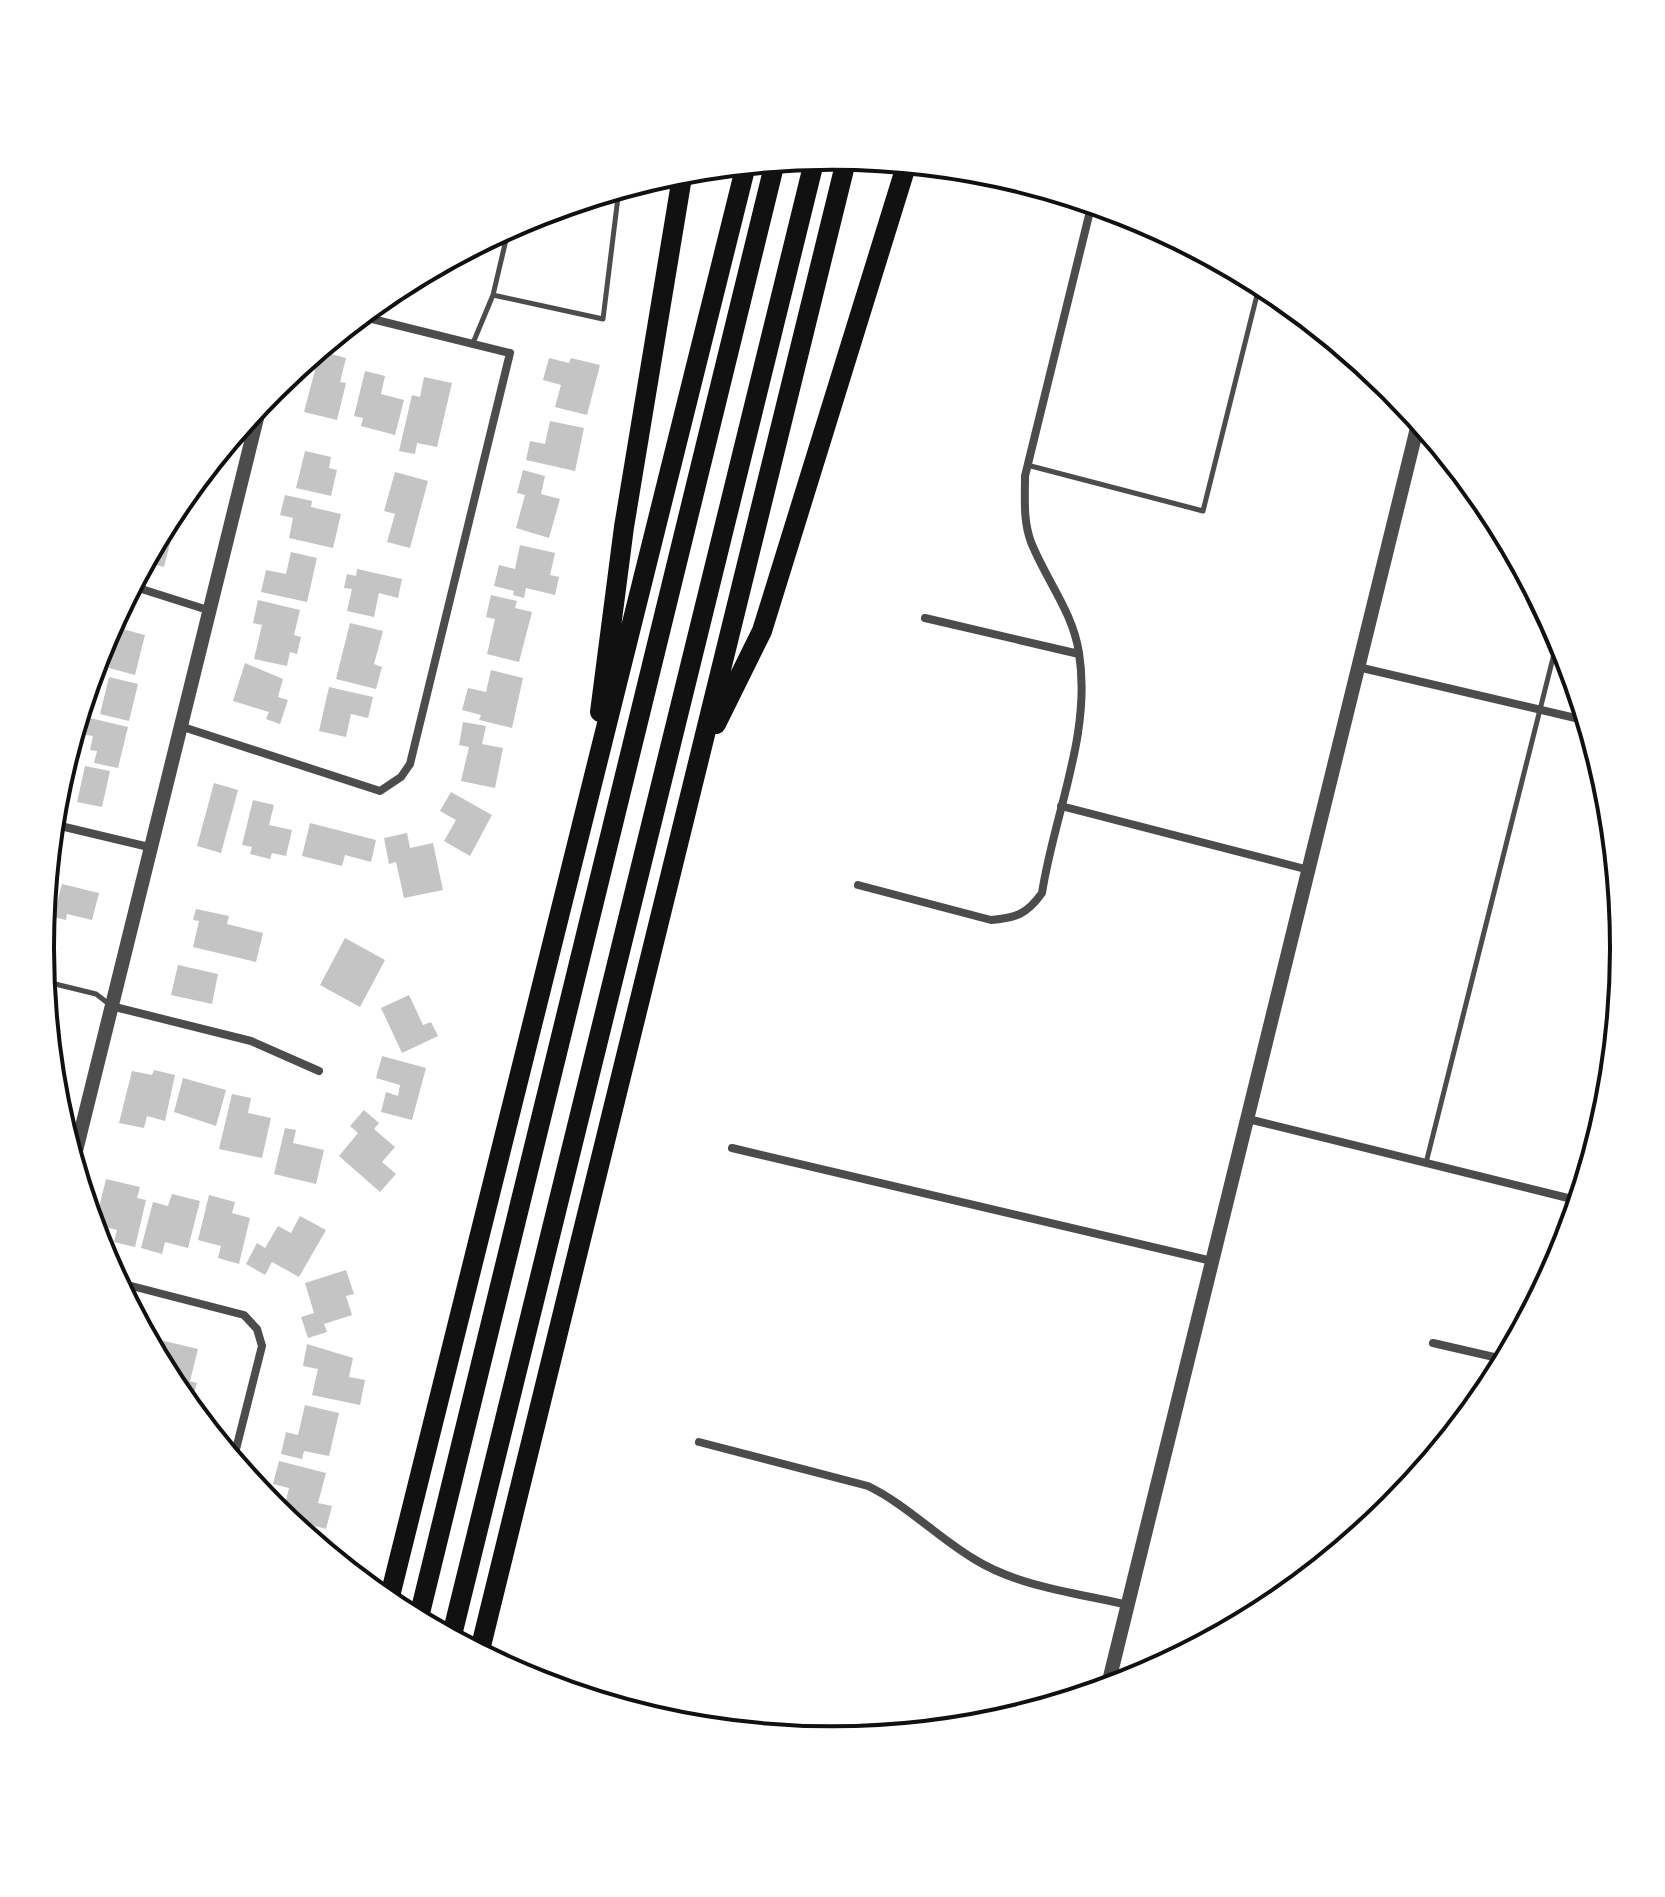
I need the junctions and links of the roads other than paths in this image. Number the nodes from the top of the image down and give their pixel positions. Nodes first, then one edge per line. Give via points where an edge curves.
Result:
1 (844, 170) edge
2 (812, 171) edge
3 (772, 173) edge
4 (904, 174) edge
5 (743, 176) edge
6 (681, 185) edge
7 (618, 201) edge
8 (1089, 213) edge
9 (505, 242) edge
10 (493, 295) junction
11 (1257, 296) edge
12 (375, 320) edge
13 (472, 344) junction
14 (255, 426) edge
15 (1416, 433) edge
16 (1027, 465) junction
17 (142, 589) edge
18 (212, 612) junction
19 (925, 618) dead end
20 (1079, 654) junction
21 (1554, 656) edge
22 (1358, 667) junction
23 (1541, 710) junction
24 (1576, 718) edge
25 (183, 727) junction
26 (698, 760) junction
27 (1061, 806) junction
28 (587, 812) junction
29 (64, 827) edge
30 (153, 848) junction
31 (1309, 870) junction
32 (858, 885) dead end
33 (55, 984) edge
34 (111, 1006) junction
35 (319, 1071) dead end
36 (1248, 1119) junction
37 (75, 1125) edge
38 (732, 1148) dead end
39 (1426, 1163) junction
40 (1570, 1199) edge
41 (1212, 1261) junction
42 (131, 1286) edge
43 (1433, 1343) dead end
44 (1495, 1357) edge
45 (699, 1442) dead end
46 (236, 1448) edge
47 (392, 1590) edge
48 (1128, 1605) junction
49 (421, 1609) edge
50 (454, 1629) edge
51 (482, 1644) edge
52 (1110, 1676) edge

1 - 26 highway
2 - 50 highway
3 - 49 highway
4 - 26 highway via 762,631
5 - 28 highway
6 - 28 highway via 624,527
7 - 10 lane via 603,319
8 - 16 street
9 - 10 lane
10 - 13 lane
11 - 16 lane via 1203,511
12 - 13 street
13 - 25 street via 510,353 410,764 401,777 380,791
14 - 18 street
15 - 22 street
16 - 20 street via 1024,509 1030,540 1071,622
17 - 18 street
18 - 25 street
19 - 20 street
20 - 27 street via 1082,698
21 - 23 lane
22 - 23 street
22 - 31 street
23 - 24 street
23 - 39 lane
25 - 30 street
26 - 51 highway
27 - 31 street
27 - 32 street via 1042,893 1029,911 1013,919 991,920
28 - 47 highway
29 - 30 street
30 - 34 street
31 - 36 street
33 - 34 lane via 96,994
34 - 35 street via 251,1041
34 - 37 street
36 - 39 street
36 - 41 street
38 - 41 street
39 - 40 street
41 - 48 street
42 - 46 street via 244,1315 257,1329 262,1346
43 - 44 street
45 - 48 street via 868,1486 893,1498 976,1560 1016,1578
48 - 52 street

